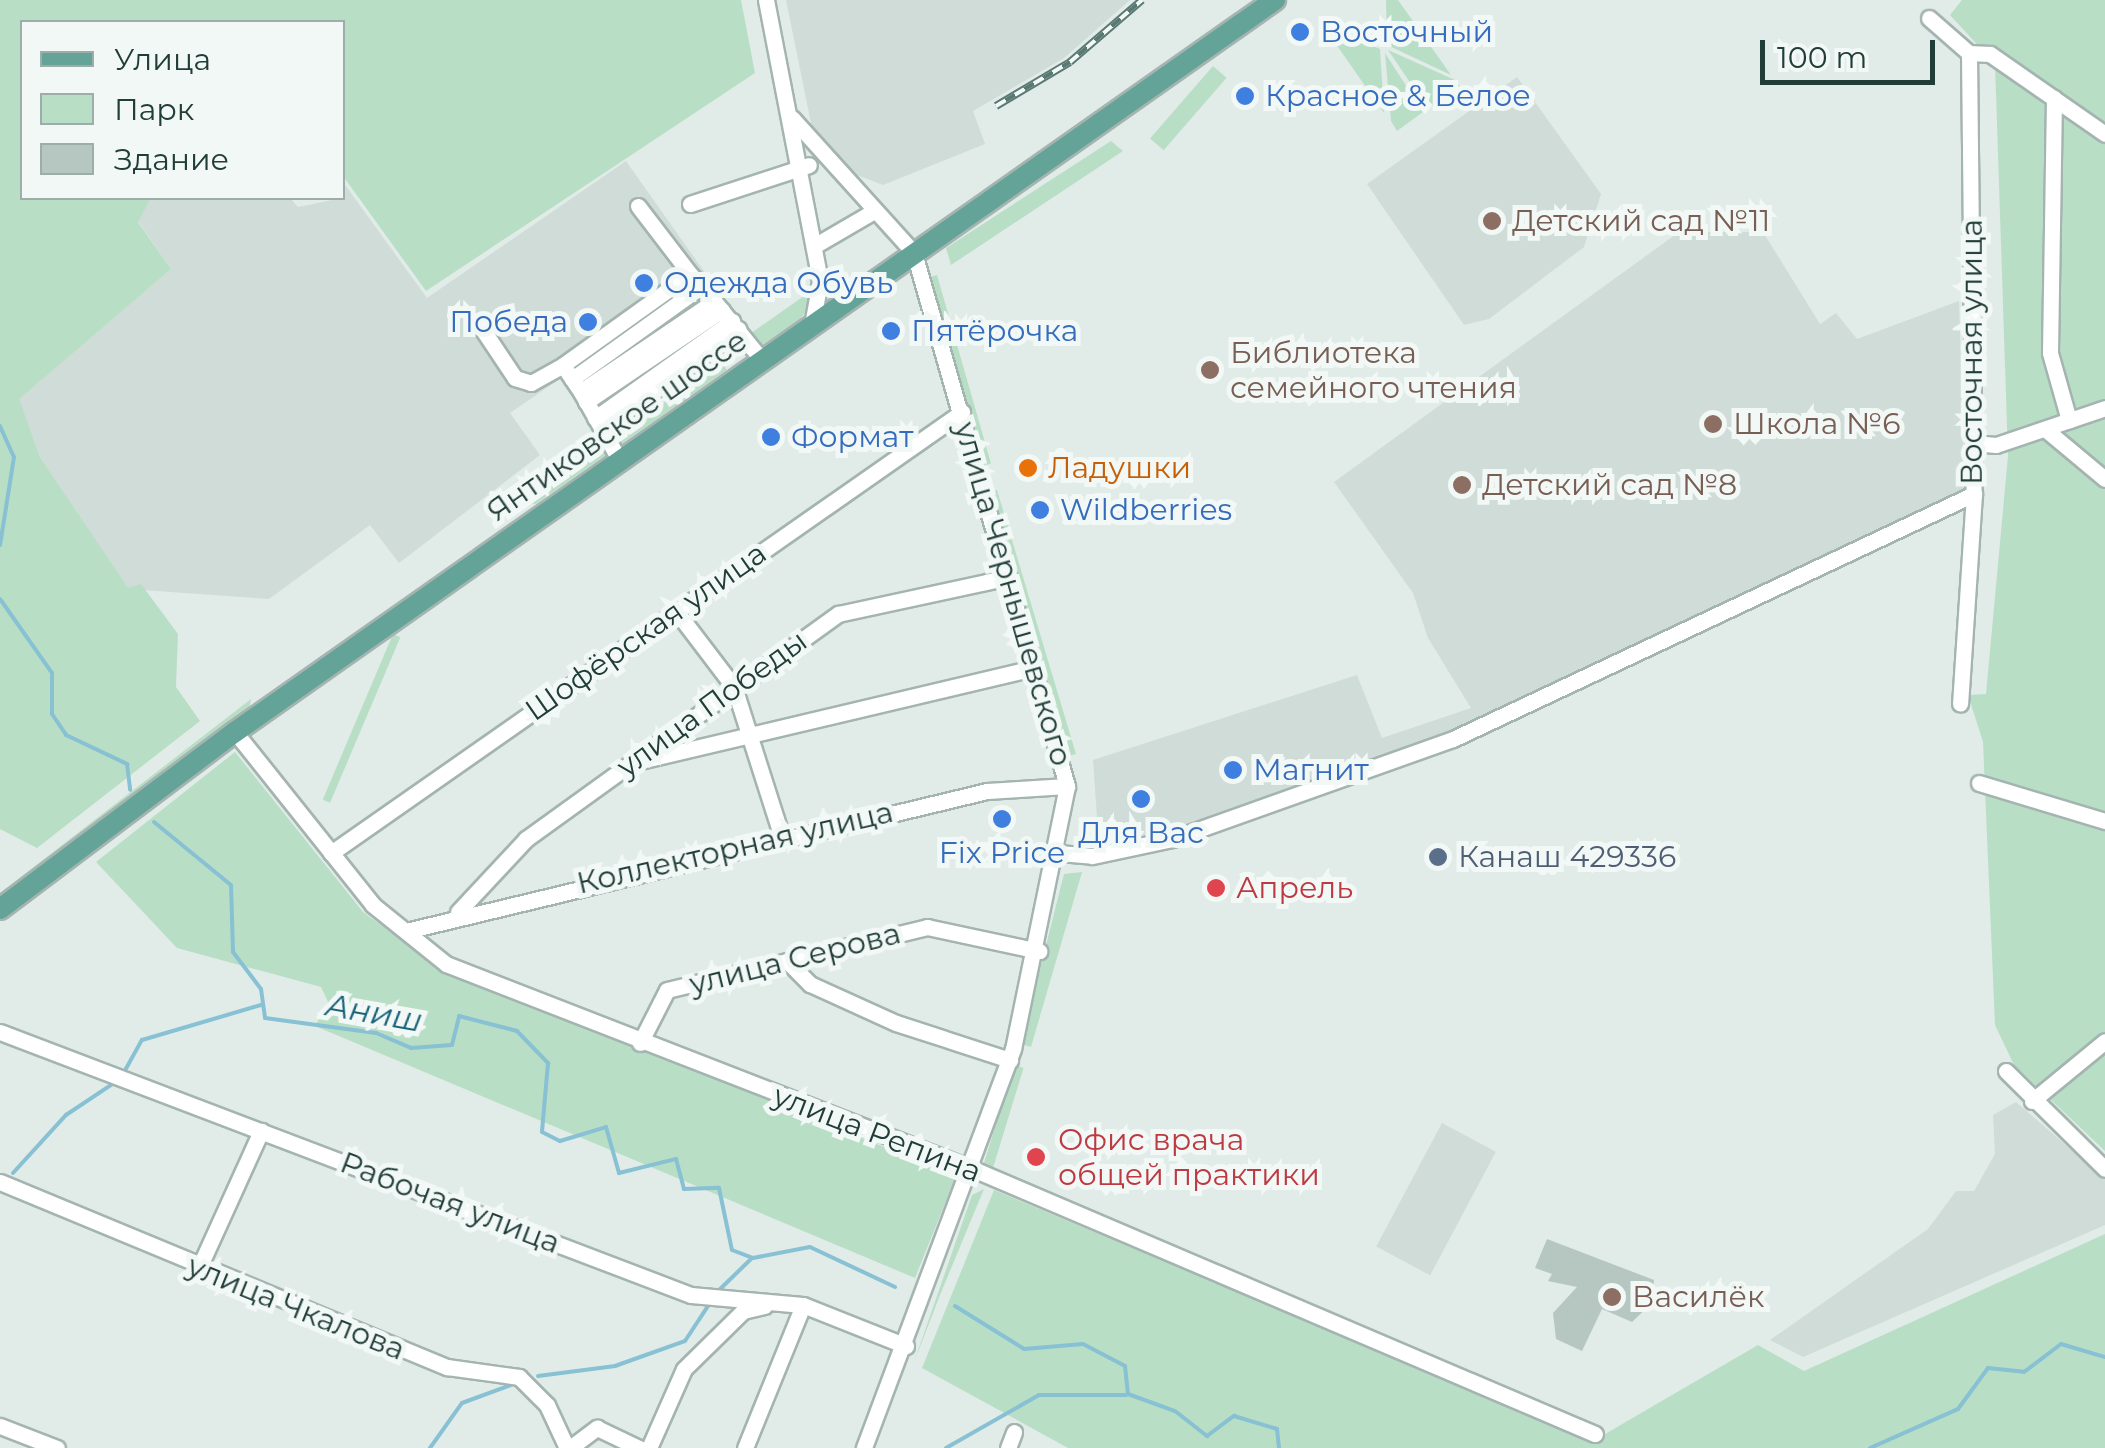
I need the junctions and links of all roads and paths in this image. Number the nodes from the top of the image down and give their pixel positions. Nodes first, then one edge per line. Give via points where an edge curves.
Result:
1 (766, 0) edge
2 (1275, 0) edge
3 (1930, 18) dead end
4 (1969, 54) junction
5 (2054, 98) junction
6 (792, 118) junction
7 (2105, 134) edge
8 (822, 161) junction
9 (801, 168) junction
10 (690, 204) dead end
11 (638, 206) dead end
12 (874, 211) junction
13 (814, 246) junction
14 (914, 253) junction
15 (820, 281) junction
16 (847, 301) junction
17 (812, 325) junction
18 (483, 330) dead end
19 (653, 353) junction
20 (762, 360) junction
21 (2105, 408) edge
22 (962, 412) junction
23 (2069, 420) junction
24 (2045, 428) junction
25 (1973, 443) junction
26 (620, 461) junction
27 (2105, 479) edge
28 (1974, 494) junction
29 (1009, 576) junction
30 (676, 611) junction
31 (1034, 668) junction
32 (734, 687) junction
33 (1960, 704) dead end
34 (235, 732) junction
35 (750, 734) junction
36 (627, 764) junction
37 (1979, 783) dead end
38 (1067, 786) junction
39 (2105, 821) edge
40 (782, 837) junction
41 (331, 853) junction
42 (1059, 853) junction
43 (0, 909) edge
44 (458, 912) junction
45 (406, 931) junction
46 (1038, 952) junction
47 (787, 962) junction
48 (0, 1032) edge
49 (2105, 1040) edge
50 (640, 1042) junction
51 (1010, 1060) junction
52 (2006, 1071) dead end
53 (2032, 1101) junction
54 (261, 1132) junction
55 (973, 1169) junction
56 (2105, 1169) edge
57 (0, 1182) edge
58 (198, 1270) junction
59 (780, 1302) junction
60 (803, 1305) junction
61 (906, 1346) junction
62 (0, 1426) edge
63 (1014, 1432) dead end
64 (1595, 1434) dead end
65 (651, 1446) edge
66 (57, 1448) edge
67 (568, 1448) edge
68 (745, 1448) edge
69 (864, 1448) edge
70 (1008, 1448) edge

1 - 6 street
2 - 14 main road, Янтиковское шоссе
3 - 4 street
4 - 5 street via 1990,54
4 - 25 street, Восточная улица
5 - 7 street
5 - 23 street via 2050,353
6 - 8 street
6 - 9 street
8 - 9 street
8 - 12 street
9 - 10 street
9 - 13 street
11 - 19 street
12 - 13 street
12 - 14 street
13 - 15 street
14 - 16 main road, Янтиковское шоссе
14 - 22 street, улица Чернышевского
15 - 16 street
15 - 17 street
16 - 17 main road, Янтиковское шоссе
17 - 20 main road, Янтиковское шоссе
18 - 19 street via 515,378 531,384
19 - 20 street
19 - 26 street
20 - 26 main road, Янтиковское шоссе
21 - 23 street
22 - 29 street, улица Чернышевского
22 - 30 street, Шофёрская улица
23 - 24 street
24 - 25 street
24 - 27 street
25 - 28 street, Восточная улица
26 - 34 main road, Янтиковское шоссе
28 - 33 street, Восточная улица
28 - 42 street via 1452,739 1172,838 1092,856
29 - 31 street, улица Чернышевского
29 - 32 street, улица Победы via 838,614
30 - 32 street
30 - 41 street, Шофёрская улица
31 - 35 street
31 - 38 street, улица Чернышевского
32 - 35 street
32 - 36 street, улица Победы
34 - 41 street, улица Репина
34 - 43 main road, Янтиковское шоссе
35 - 36 street
35 - 40 street
36 - 44 street, улица Победы via 526,840
37 - 39 street
38 - 40 street, Коллекторная улица via 987,791
38 - 42 street, улица Чернышевского
40 - 44 street, Коллекторная улица
41 - 45 street, улица Репина
42 - 46 street, улица Чернышевского
44 - 45 street, Коллекторная улица
45 - 50 street, улица Репина via 446,964
46 - 47 street, улица Серова via 927,927
46 - 51 street, улица Чернышевского
47 - 50 street, улица Серова via 667,990
47 - 51 street via 810,984 862,1008
48 - 54 street, Рабочая улица
49 - 53 street
50 - 55 street, улица Репина
51 - 55 street, улица Чернышевского
52 - 53 street
53 - 56 street
54 - 58 street
54 - 59 street, Рабочая улица via 691,1295
55 - 61 street, улица Чернышевского
55 - 64 street, улица Репина
57 - 58 street, улица Чкалова
58 - 67 street, улица Чкалова via 447,1368 519,1377 546,1405
59 - 60 street, Рабочая улица
59 - 65 street via 743,1311 684,1369
60 - 61 street, Рабочая улица
60 - 68 street
61 - 69 street, улица Чернышевского
62 - 66 street
63 - 70 street
65 - 67 street via 597,1428

